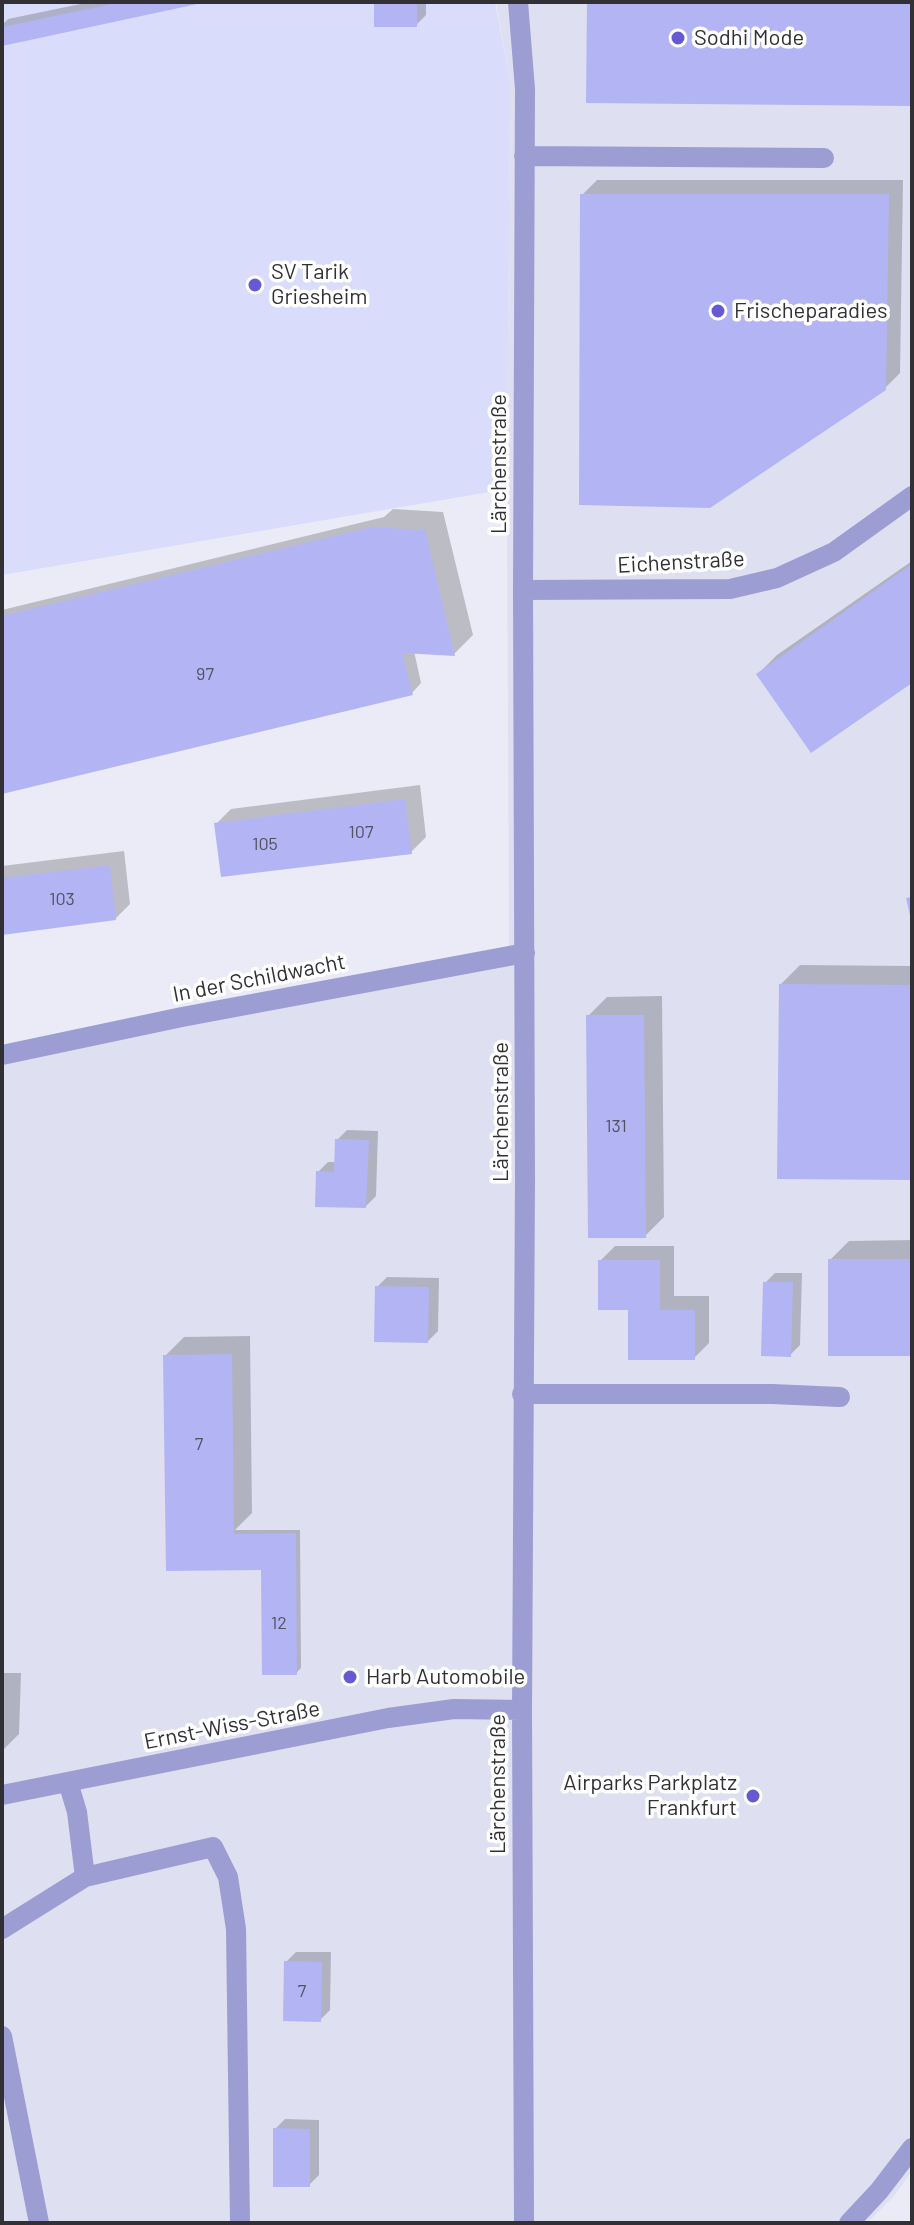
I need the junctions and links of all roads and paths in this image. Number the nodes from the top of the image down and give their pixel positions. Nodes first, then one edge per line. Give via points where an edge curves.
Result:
1 (518, 2) edge
2 (524, 156) junction
3 (824, 158) dead end
4 (912, 496) edge
5 (523, 590) junction
6 (525, 953) junction
7 (2, 1055) edge
8 (522, 1394) junction
9 (840, 1397) dead end
10 (522, 1710) junction
11 (68, 1782) junction
12 (2, 1795) edge
13 (85, 1877) junction
14 (2, 1929) edge
15 (2, 2036) edge
16 (912, 2148) edge
17 (39, 2223) edge
18 (240, 2223) edge
19 (524, 2223) edge
20 (849, 2223) edge

1 - 2 street, Lärchenstraße
2 - 3 street
2 - 5 street, Lärchenstraße
4 - 5 street, Eichenstraße via 834,552 777,578 730,589
5 - 6 street, Lärchenstraße
6 - 7 street, In der Schildwacht
6 - 8 street, Lärchenstraße
8 - 9 street
8 - 10 street, Lärchenstraße
10 - 11 street, Ernst-Wiss-Straße via 454,1709 388,1718
10 - 19 street, Lärchenstraße
11 - 12 street, Ernst-Wiss-Straße
11 - 13 street
13 - 14 street
13 - 18 street via 213,1847 228,1877 236,1929
15 - 17 street
16 - 20 street

